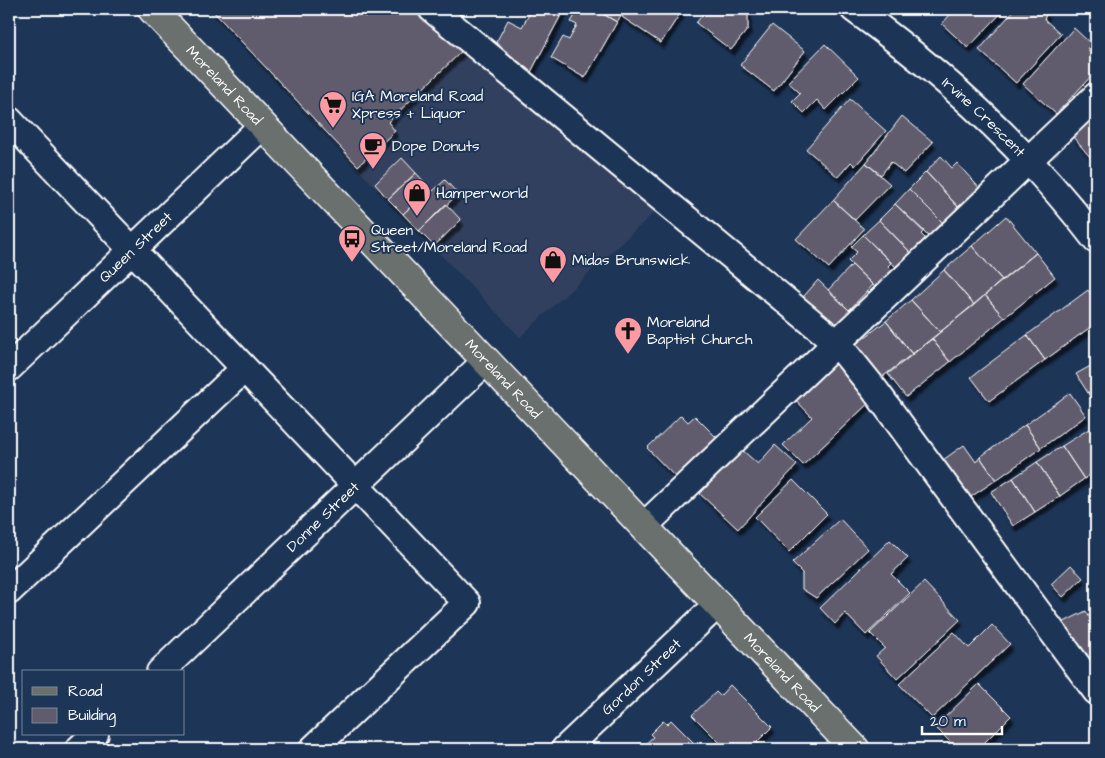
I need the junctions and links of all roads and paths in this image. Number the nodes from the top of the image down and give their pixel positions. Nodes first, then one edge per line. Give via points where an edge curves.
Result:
1 (432, 9) edge
2 (854, 9) edge
3 (156, 10) edge
4 (1096, 96) edge
5 (262, 126) junction
6 (12, 131) edge
7 (1029, 160) junction
8 (1096, 240) edge
9 (132, 251) junction
10 (837, 343) junction
11 (486, 361) junction
12 (9, 368) edge
13 (244, 369) junction
14 (355, 486) junction
15 (644, 526) junction
16 (9, 591) edge
17 (718, 604) junction
18 (162, 670) edge
19 (1096, 691) edge
20 (93, 736) edge
21 (79, 749) edge
22 (313, 749) edge
23 (565, 749) edge
24 (855, 749) edge

1 - 10 street
2 - 7 street, Irvine Crescent via 927,64
3 - 5 main road, Moreland Road
4 - 7 street
5 - 9 street, Queen Street
5 - 11 main road, Moreland Road
6 - 9 street
7 - 8 street, Irvine Crescent
7 - 10 street
9 - 12 street, Queen Street
9 - 13 street
10 - 15 street
10 - 19 street
11 - 14 street, Donne Street
11 - 15 main road, Moreland Road
13 - 14 street
13 - 16 street
14 - 18 street, Donne Street
14 - 22 street via 467,603
15 - 17 main road, Moreland Road
17 - 23 street, Gordon Street
17 - 24 main road, Moreland Road
20 - 21 street

